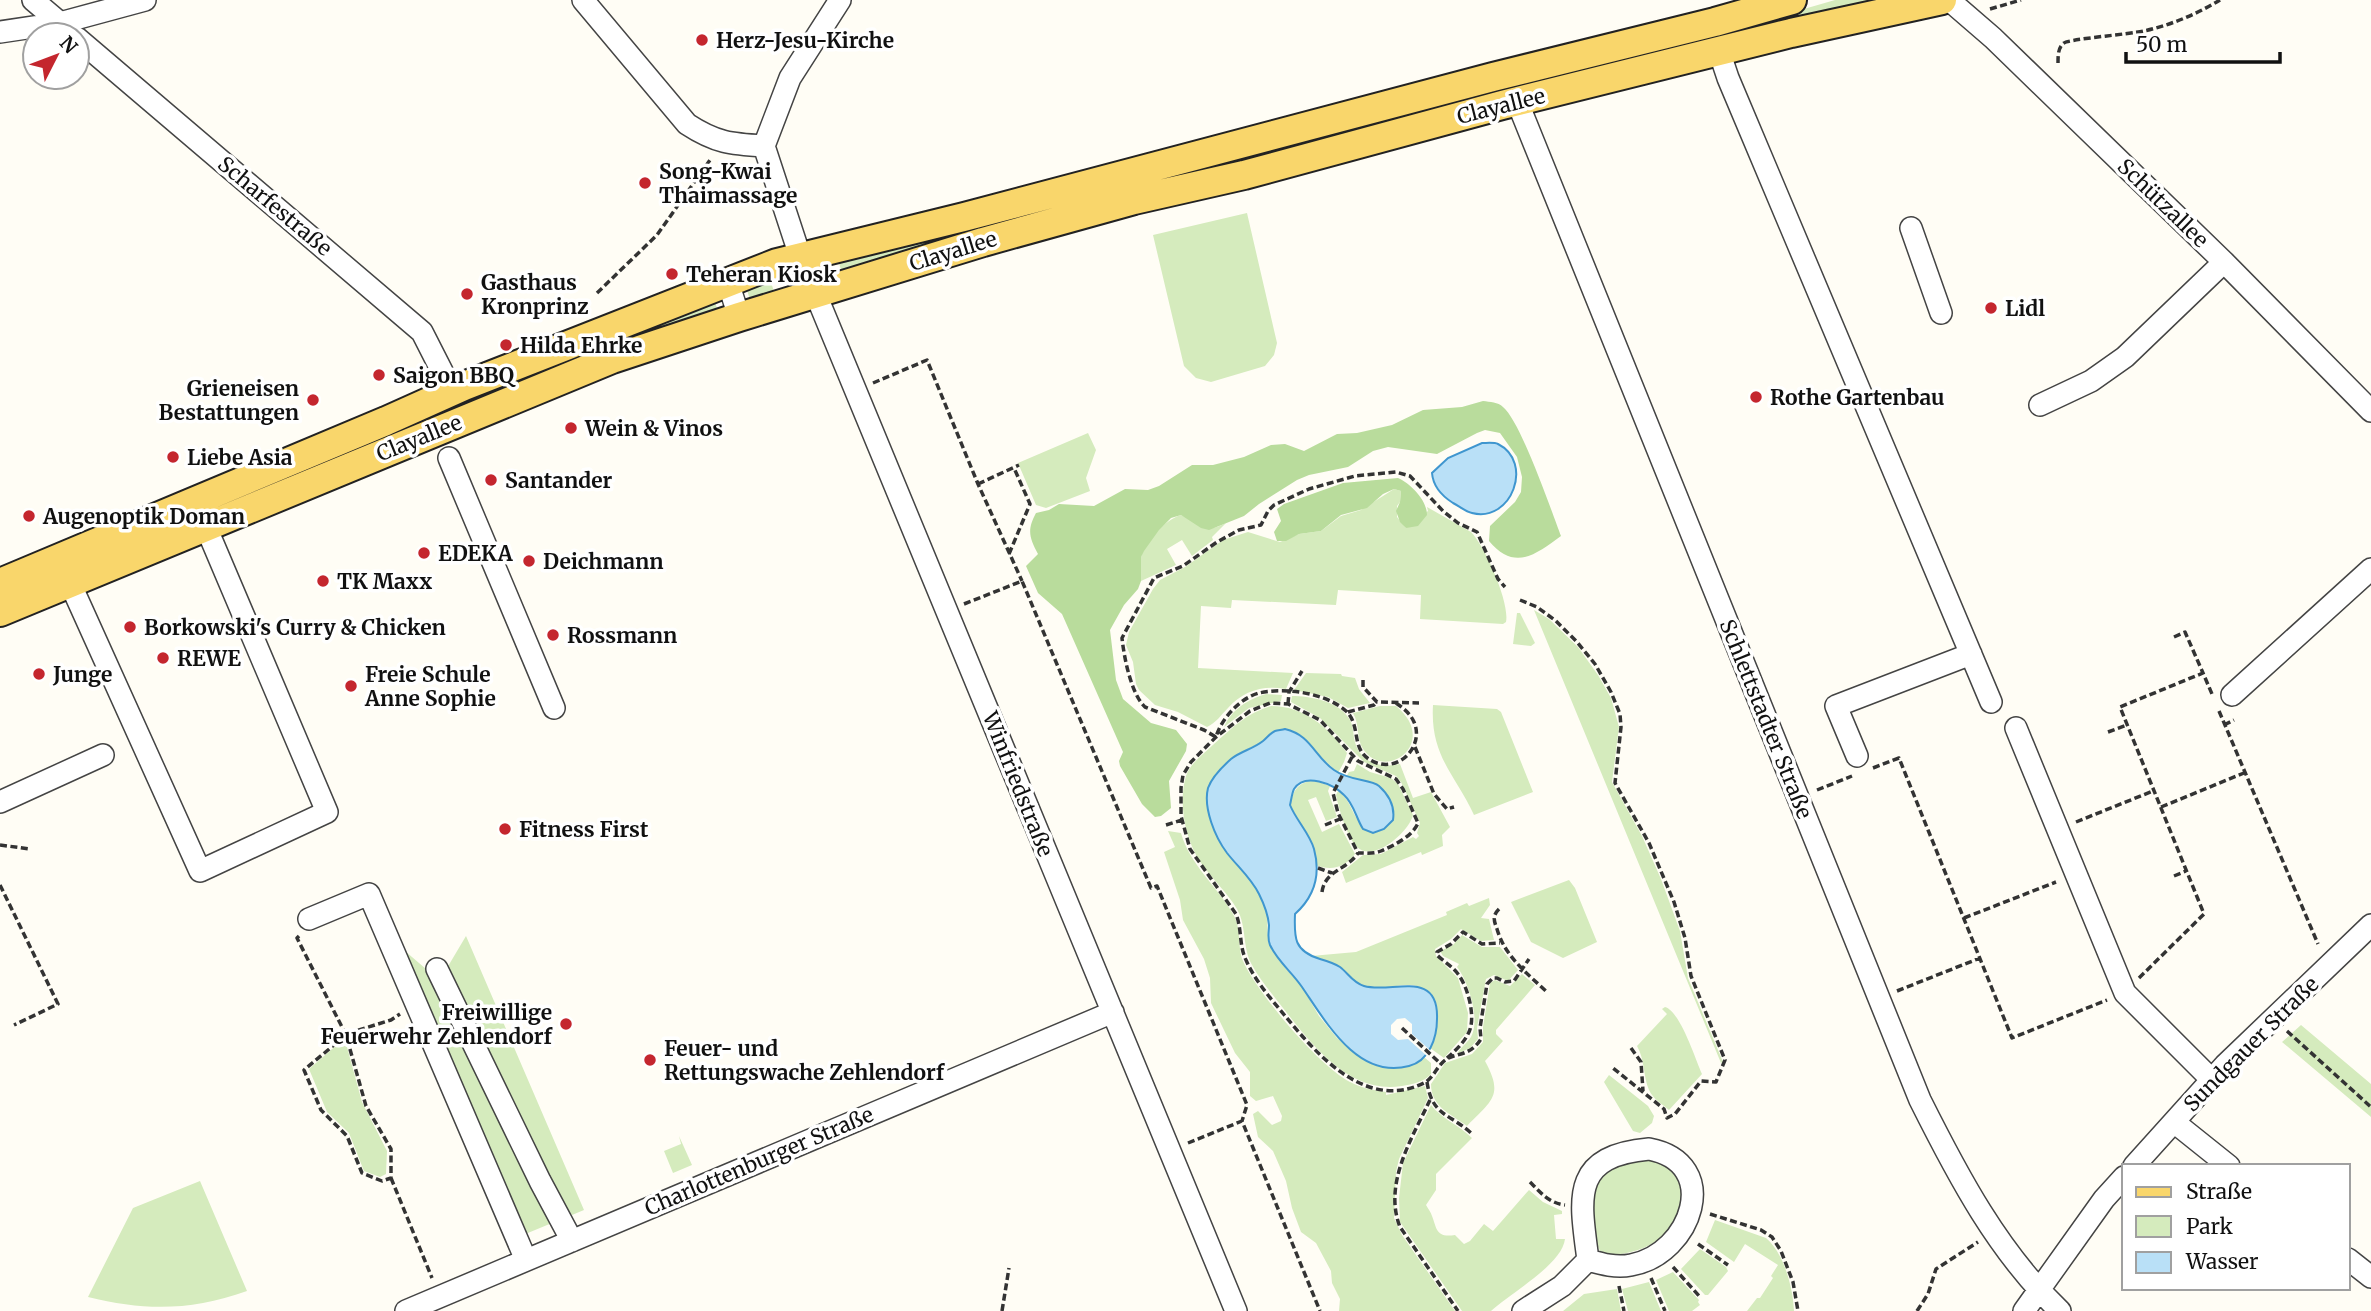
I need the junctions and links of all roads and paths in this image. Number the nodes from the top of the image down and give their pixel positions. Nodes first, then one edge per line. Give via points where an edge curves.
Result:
1 (33, 0) edge
2 (145, 0) edge
3 (583, 0) edge
4 (840, 0) edge
5 (1791, 0) edge
6 (1942, 0) edge
7 (1949, 0) edge
8 (2220, 0) edge
9 (57, 21) edge
10 (1715, 22) junction
11 (91, 23) edge
12 (0, 32) edge
13 (21, 32) edge
14 (91, 50) edge
15 (1722, 50) junction
16 (2058, 63) dead end
17 (1517, 101) junction
18 (764, 146) junction
19 (710, 160) dead end
20 (1911, 228) dead end
21 (800, 257) junction
22 (2224, 262) junction
23 (728, 282) junction
24 (597, 293) dead end
25 (816, 295) junction
26 (1941, 313) dead end
27 (739, 317) junction
28 (873, 383) dead end
29 (452, 391) junction
30 (2040, 405) dead end
31 (2371, 411) edge
32 (449, 458) dead end
33 (978, 484) junction
34 (206, 527) junction
35 (1009, 554) junction
36 (2371, 569) edge
37 (1021, 581) junction
38 (0, 583) edge
39 (70, 583) junction
40 (1505, 587) dead end
41 (1520, 600) dead end
42 (964, 605) dead end
43 (0, 612) edge
44 (2174, 637) dead end
45 (1971, 654) junction
46 (1301, 671) dead end
47 (2203, 673) junction
48 (1363, 680) dead end
49 (1289, 692) junction
50 (2220, 699) junction
51 (1377, 702) junction
52 (1396, 702) junction
53 (1991, 702) dead end
54 (1288, 704) junction
55 (1419, 704) dead end
56 (554, 708) dead end
57 (1348, 712) junction
58 (2234, 720) dead end
59 (2224, 724) junction
60 (2127, 725) junction
61 (2016, 728) dead end
62 (2108, 732) dead end
63 (1216, 737) junction
64 (1415, 747) junction
65 (103, 755) dead end
66 (1352, 757) junction
67 (1863, 766) junction
68 (2244, 773) junction
69 (2154, 791) junction
70 (1809, 793) dead end
71 (0, 802) edge
72 (1454, 807) dead end
73 (2161, 807) junction
74 (1340, 819) junction
75 (1182, 820) junction
76 (1166, 825) dead end
77 (1325, 825) dead end
78 (2058, 829) junction
79 (0, 845) edge
80 (30, 849) dead end
81 (1358, 853) junction
82 (1318, 868) dead end
83 (2186, 871) junction
84 (1332, 873) junction
85 (2076, 874) junction
86 (2174, 876) dead end
87 (0, 885) edge
88 (1322, 892) dead end
89 (1499, 909) dead end
90 (1964, 918) junction
91 (309, 919) joint
92 (1505, 925) dead end
93 (2371, 925) edge
94 (1497, 929) junction
95 (1500, 943) junction
96 (2318, 944) dead end
97 (1529, 958) dead end
98 (1980, 958) junction
99 (437, 969) dead end
100 (1523, 970) junction
101 (1548, 993) dead end
102 (2125, 993) junction
103 (1890, 994) dead end
104 (416, 1003) junction
105 (1113, 1012) junction
106 (15, 1025) dead end
107 (1402, 1028) dead end
108 (2286, 1030) dead end
109 (346, 1035) junction
110 (1631, 1048) dead end
111 (1446, 1059) junction
112 (1441, 1064) junction
113 (1613, 1068) dead end
114 (2211, 1079) junction
115 (1427, 1082) junction
116 (1643, 1092) junction
117 (1430, 1100) junction
118 (2371, 1107) edge
119 (1242, 1121) junction
120 (2174, 1122) junction
121 (1471, 1133) dead end
122 (1185, 1144) dead end
123 (2136, 1164) edge
124 (2226, 1164) edge
125 (391, 1178) junction
126 (2122, 1179) edge
127 (1530, 1182) dead end
128 (1565, 1206) dead end
129 (1710, 1214) dead end
130 (572, 1241) junction
131 (1979, 1241) dead end
132 (1698, 1244) dead end
133 (526, 1260) junction
134 (1588, 1260) junction
135 (2350, 1260) edge
136 (1728, 1265) dead end
137 (1673, 1267) dead end
138 (1009, 1268) dead end
139 (2371, 1276) edge
140 (432, 1278) dead end
141 (1651, 1278) dead end
142 (1619, 1284) dead end
143 (2038, 1290) junction
144 (1701, 1298) dead end
145 (406, 1311) edge
146 (1003, 1311) edge
147 (1236, 1311) edge
148 (1320, 1311) edge
149 (1458, 1311) edge
150 (1524, 1311) edge
151 (1624, 1311) edge
152 (1665, 1311) edge
153 (1798, 1311) edge
154 (1917, 1311) edge
155 (2024, 1311) edge
156 (2060, 1311) edge

1 - 9 street, Scharfestraße
2 - 11 street
3 - 18 street via 687,124 724,143
4 - 18 street via 790,78
5 - 10 main road, Clayallee
6 - 15 main road, Clayallee
7 - 22 street, Schützallee
8 - 16 path via 2198,13 2146,30 2073,39 2059,50
10 - 15 street
10 - 21 main road, Clayallee
12 - 13 street
14 - 29 street, Scharfestraße via 422,331
15 - 17 main road, Clayallee
15 - 45 street via 1728,78
17 - 25 main road, Clayallee via 1134,200
17 - 143 street, Schlettstadter Straße via 1920,1100 1954,1169 1993,1232
18 - 21 street, Winfriedstraße
19 - 24 path via 657,234
20 - 26 street
21 - 23 main road, Clayallee
21 - 25 street, Winfriedstraße
22 - 30 street via 2125,357 2091,381
22 - 31 street, Schützallee
23 - 27 street
23 - 29 main road, Clayallee
25 - 27 main road, Clayallee
25 - 105 street, Winfriedstraße
27 - 34 main road, Clayallee via 612,359
28 - 33 path via 927,360
29 - 38 main road, Clayallee
32 - 56 street, Clayallee
33 - 35 path
33 - 35 path via 1017,467 1030,504
34 - 39 main road, Clayallee
34 - 39 street via 327,812 201,871
35 - 37 path
36 - 50 street
37 - 42 path
37 - 119 path via 1151,888 1157,886 1242,1092 1247,1105
39 - 43 main road, Clayallee
40 - 63 path via 1477,532 1443,511 1407,474 1355,476 1274,505 1261,525 1239,530 1154,579 1122,638 1140,702
41 - 116 path via 1556,621 1577,642 1611,692 1621,727 1615,783 1649,843 1674,902 1691,976 1725,1060 1716,1082 1701,1081 1667,1118 1664,1109
44 - 47 path via 2185,632
45 - 53 street
45 - 67 street via 1836,706
46 - 49 path
47 - 50 path
47 - 60 path via 2120,707
48 - 51 path via 1363,687
49 - 54 path
49 - 57 path via 1327,699
49 - 63 path via 1249,698 1225,719
50 - 59 path
51 - 52 path
51 - 57 path
52 - 55 path
52 - 64 path via 1415,723
54 - 63 path via 1260,706
54 - 66 path via 1320,720
57 - 64 path via 1356,743 1376,762 1397,762
58 - 59 path
59 - 68 path
60 - 62 path
60 - 69 path
61 - 78 street
63 - 75 path via 1183,775
64 - 72 path via 1434,794 1447,809
65 - 71 street
66 - 74 path via 1333,793
66 - 81 path via 1396,779 1418,823 1407,836 1380,851
67 - 70 path
67 - 90 path via 1899,758
68 - 73 path
68 - 96 path
69 - 73 path
69 - 78 path
73 - 83 path
74 - 77 path
74 - 81 path
75 - 76 path
75 - 115 path via 1194,858 1236,914 1250,968 1306,1041 1346,1077 1367,1086 1401,1090
78 - 85 street
79 - 80 path
81 - 84 path
82 - 84 path
83 - 86 path
83 - 102 path via 2204,914
84 - 88 path
85 - 90 path
85 - 102 street
87 - 106 path via 58,1004
89 - 94 path via 1494,920
90 - 98 path
91 - 104 street via 369,894
91 - 109 path via 297,938
92 - 94 path
93 - 114 street, Sundgauer Straße
94 - 95 path
95 - 100 path
95 - 111 path via 1482,944 1463,932 1437,951 1462,981 1471,1016 1470,1030
97 - 100 path
98 - 102 path via 2012,1038
98 - 103 path
99 - 130 street
100 - 101 path
100 - 111 path via 1509,983 1497,978 1489,981 1482,1039 1474,1049
102 - 114 street
104 - 109 path via 391,1020
104 - 133 street
105 - 130 street, Charlottenburger Straße
105 - 147 street, Winfriedstraße
107 - 112 path
108 - 118 path
109 - 125 path via 366,1106 391,1149
109 - 125 path via 304,1070 321,1110 347,1136 362,1173 382,1181
110 - 116 path via 1641,1062
111 - 112 path
112 - 115 path
113 - 116 path
114 - 120 street, Sundgauer Straße
115 - 117 path
117 - 121 path
117 - 149 path via 1400,1166 1396,1219
119 - 122 path
119 - 148 path
120 - 123 street, Sundgauer Straße
120 - 124 street
125 - 140 path
126 - 143 street
127 - 128 path via 1546,1199
129 - 153 path via 1772,1237 1793,1282
130 - 133 street, Charlottenburger Straße
131 - 154 path via 1936,1269
132 - 136 path
133 - 145 street, Charlottenburger Straße
134 - 134 street via 1632,1265 1657,1255 1676,1238 1692,1203 1690,1182 1675,1158 1664,1152 1637,1150 1620,1153 1596,1167 1582,1194
134 - 150 street via 1562,1286
135 - 139 street
137 - 144 path
138 - 146 path
141 - 152 path
142 - 151 path
143 - 155 street
143 - 156 street, Schlettstadter Straße

